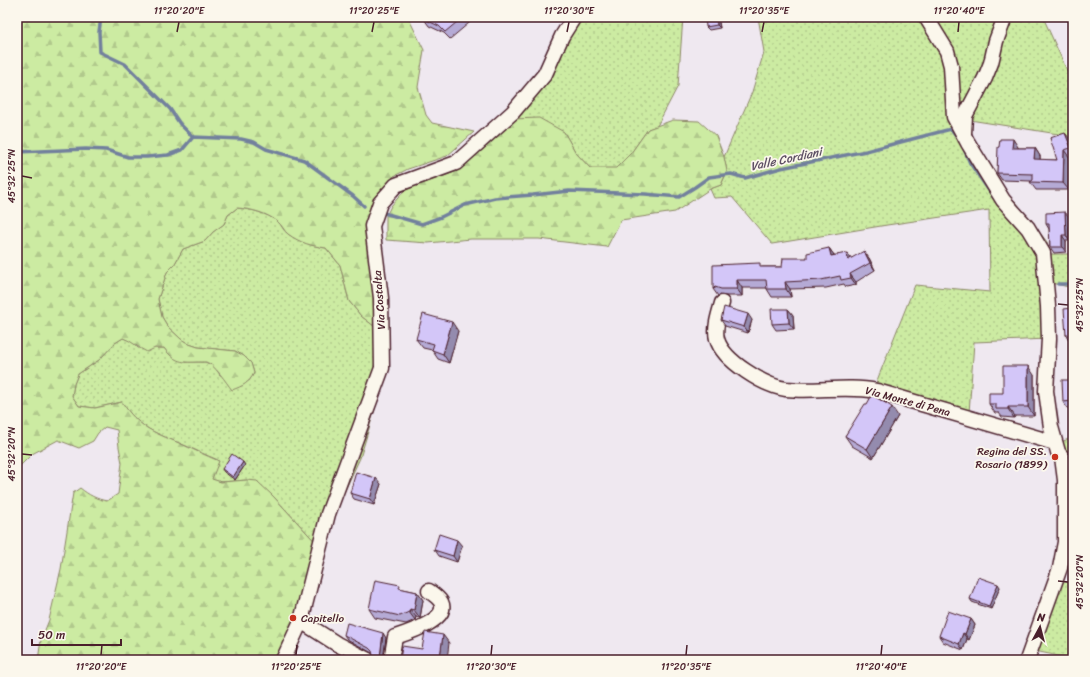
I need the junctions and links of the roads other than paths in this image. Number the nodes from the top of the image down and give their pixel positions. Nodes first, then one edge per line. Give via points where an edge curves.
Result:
1 (574, 17) edge
2 (926, 17) edge
3 (1005, 17) edge
4 (964, 133) junction
5 (722, 304) dead end
6 (1055, 443) junction
7 (1068, 459) edge
8 (429, 591) dead end
9 (301, 621) junction
10 (283, 660) edge
11 (368, 660) edge
12 (391, 660) edge
13 (1027, 660) edge

1 - 9 street, Via Costalta via 562,36 545,74 513,112 456,163 396,185 380,202 372,226 381,298 382,368 328,514
2 - 4 street via 947,51 951,66 954,117
3 - 4 street via 985,78 964,116
4 - 6 street via 1003,200 1028,228 1043,253 1048,306 1046,391
5 - 6 street, Via Monte di Pena via 716,328 716,339 721,348 737,366 768,383 799,390 862,388 877,391
6 - 7 street via 1058,452
7 - 13 street via 1065,480 1065,542 1060,568
8 - 12 street via 442,603 442,611 435,619 395,638
9 - 10 street, Via Costalta
9 - 11 street

